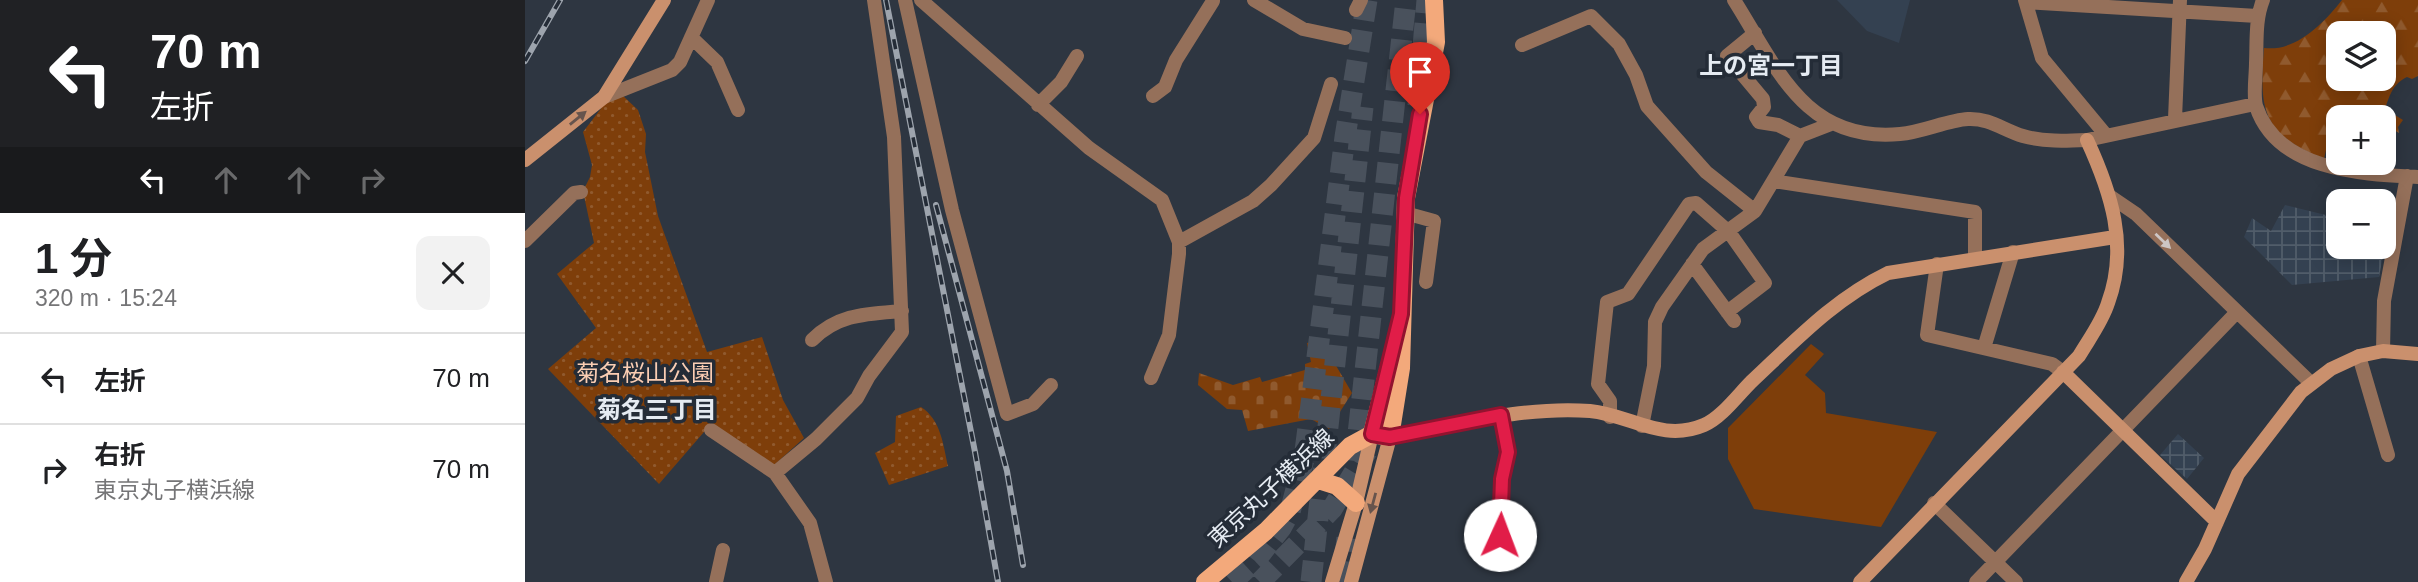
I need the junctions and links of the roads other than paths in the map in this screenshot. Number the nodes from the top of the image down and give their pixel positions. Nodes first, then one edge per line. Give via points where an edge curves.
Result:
1 (664, 0) edge
2 (708, 0) edge
3 (874, 0) edge
4 (905, 0) edge
5 (921, 0) edge
6 (1213, 0) edge
7 (1254, 0) edge
8 (1434, 0) edge
9 (1734, 0) edge
10 (2263, 0) edge
11 (2026, 1) edge
12 (2128, 4) edge
13 (2180, 6) edge
14 (2257, 16) junction
15 (1755, 33) junction
16 (691, 37) junction
17 (1345, 38) dead end
18 (1522, 45) dead end
19 (1077, 56) dead end
20 (1331, 84) dead end
21 (1153, 96) dead end
22 (604, 97) junction
23 (2256, 104) junction
24 (1038, 105) junction
25 (738, 110) dead end
26 (2175, 119) junction
27 (1831, 124) junction
28 (2105, 134) junction
29 (1800, 136) junction
30 (2087, 140) junction
31 (525, 160) edge
32 (2413, 176) edge
33 (1773, 181) junction
34 (581, 192) dead end
35 (2111, 197) junction
36 (1755, 211) junction
37 (1405, 213) junction
38 (1729, 232) junction
39 (2115, 237) junction
40 (525, 241) edge
41 (1179, 242) junction
42 (2013, 252) junction
43 (1975, 258) junction
44 (1692, 264) junction
45 (1937, 264) junction
46 (1426, 282) dead end
47 (902, 311) junction
48 (2237, 312) junction
49 (812, 340) dead end
50 (1984, 348) junction
51 (2383, 351) junction
52 (2418, 354) edge
53 (2359, 356) junction
54 (2063, 372) junction
55 (1151, 378) dead end
56 (2311, 383) junction
57 (1051, 385) dead end
58 (1501, 415) junction
59 (1610, 417) junction
60 (1642, 426) junction
61 (711, 430) dead end
62 (2123, 430) junction
63 (1381, 436) junction
64 (2388, 455) dead end
65 (775, 473) junction
66 (1318, 480) junction
67 (1356, 503) junction
68 (1934, 503) junction
69 (2217, 522) junction
70 (1500, 535) dead end
71 (723, 550) dead end
72 (1996, 562) junction
73 (716, 582) edge
74 (826, 582) edge
75 (1205, 582) edge
76 (1332, 582) edge
77 (1351, 582) edge
78 (1860, 582) edge
79 (1976, 582) edge
80 (2016, 582) edge
81 (2186, 582) edge

1 - 22 street
2 - 16 street
3 - 47 street via 894,137
4 - 57 street via 949,199 1007,414 1033,404
5 - 24 street
6 - 21 street via 1165,87
7 - 17 street via 1303,29
8 - 37 main road via 1436,42
9 - 15 street
10 - 14 street
11 - 12 street
11 - 28 street via 2042,58
12 - 13 street
13 - 14 street
13 - 26 street
14 - 23 street
15 - 27 street via 1792,92
15 - 29 street via 1727,56 1763,99 1764,107 1756,117 1759,122
16 - 22 street via 672,70
16 - 25 street via 717,62
18 - 36 street via 1591,16 1619,44 1647,106 1706,172
19 - 24 street via 1061,82
20 - 41 street via 1314,138 1271,185 1253,201
31 -> 22 street
23 - 26 street
23 - 32 street via 2264,122 2288,150 2348,171
24 - 41 street via 1161,200
26 - 28 street
27 - 29 street
27 - 30 street via 1897,135 1967,119 2000,124 2041,139
28 - 30 street
29 - 33 street
30 - 35 street
32 - 51 street via 2384,300
33 - 36 street
33 - 43 street via 1975,212
34 - 40 street via 574,193
35 - 39 street
35 -> 48 street via 2136,214
36 - 38 street
37 - 46 street via 1434,221
37 - 63 main road via 1401,368
38 - 44 street via 1703,249
38 - 44 street via 1765,283 1731,316
38 - 59 street via 1696,203 1689,204 1628,294 1607,302 1598,384 1609,401
39 - 42 street
39 - 54 street via 2109,303 2079,356
41 - 55 street via 1169,335
42 - 43 street
42 - 50 street
43 - 45 street
44 - 60 street via 1655,321 1654,366
45 - 50 street via 1927,335
45 - 60 street via 1888,273 1856,288 1707,424 1680,433
47 - 49 street via 846,316 826,325
47 - 65 street via 902,332 857,398
48 - 56 street
48 - 62 street
50 - 54 street via 2052,364
51 - 52 street
51 - 53 street
53 - 56 street
53 - 64 street
54 - 62 street
54 - 68 street
56 - 69 street via 2238,474
58 - 59 street via 1592,411
58 - 63 street
58 - 70 street via 1508,452
59 - 60 street
61 - 65 street
62 - 69 street
62 - 72 street
63 - 66 main road, 東京丸子横浜線 via 1350,446
63 - 67 street
63 -> 77 street
65 - 74 street via 810,523
66 - 67 main road via 1337,486
66 - 75 main road, 東京丸子横浜線
67 - 76 street
68 - 72 street
68 - 78 street
69 - 81 street
71 - 73 street
72 - 79 street
72 - 80 street

